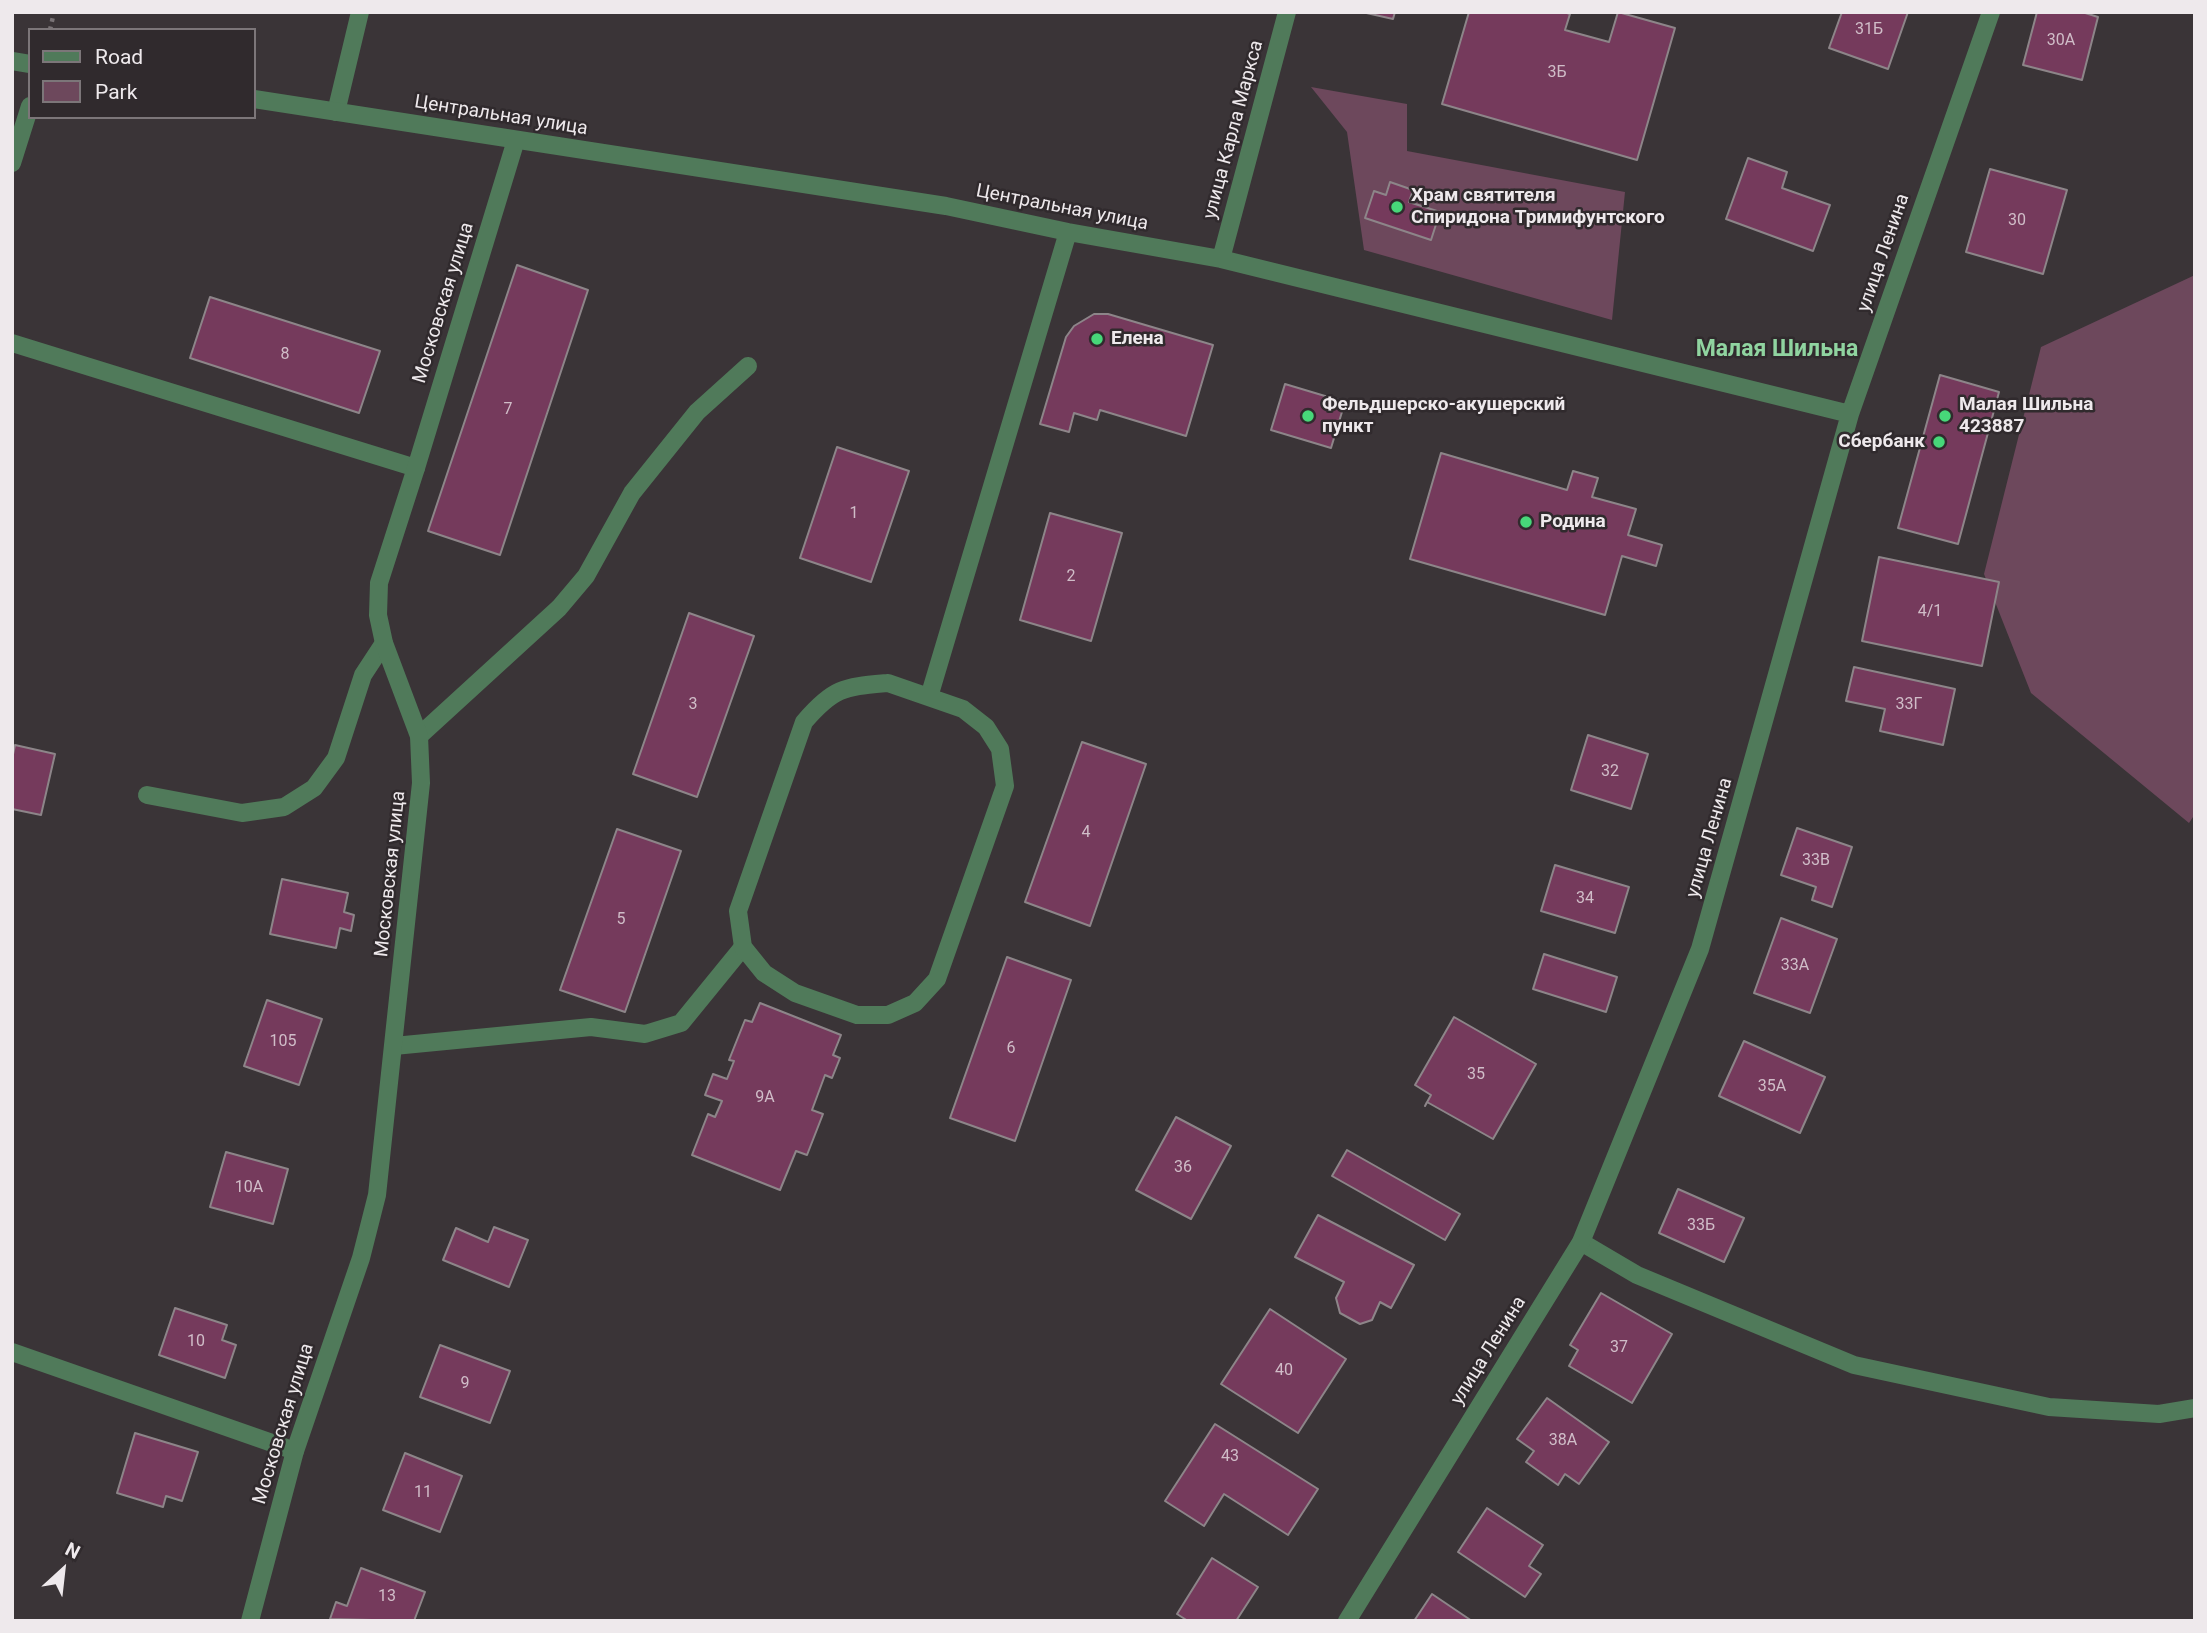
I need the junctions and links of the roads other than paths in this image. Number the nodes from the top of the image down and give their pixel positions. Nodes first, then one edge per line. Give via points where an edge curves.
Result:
1 (360, 12) edge
2 (1287, 12) edge
3 (1991, 12) edge
4 (256, 99) edge
5 (28, 112) edge
6 (335, 112) junction
7 (516, 140) junction
8 (12, 163) edge
9 (1068, 232) junction
10 (1221, 259) junction
11 (12, 342) edge
12 (748, 366) dead end
13 (1850, 414) junction
14 (416, 468) junction
15 (384, 643) junction
16 (929, 696) junction
17 (419, 736) junction
18 (147, 795) dead end
19 (743, 947) junction
20 (394, 1046) junction
21 (1581, 1242) junction
22 (12, 1352) edge
23 (2195, 1408) edge
24 (295, 1451) junction
25 (250, 1621) edge
26 (1347, 1621) edge

1 - 6 street
2 - 10 street, улица Карла Маркса
3 - 13 street, улица Ленина
4 - 6 street, Центральная улица
5 - 8 street
6 - 7 street, Центральная улица
7 - 9 street, Центральная улица via 946,206
7 - 14 street, Московская улица
9 - 10 street, Центральная улица
9 - 16 street
10 - 13 street, Центральная улица
11 - 14 street
12 - 17 street via 697,412 632,493 586,576 559,608
13 - 21 street, улица Ленина via 1700,949
14 - 15 street, Московская улица via 379,583 378,615
15 - 17 street, Московская улица
15 - 18 street via 363,675 336,758 314,788 284,807 242,813
16 - 19 street via 888,683 849,686 822,701 804,722 738,911
16 - 19 street via 963,709 986,727 1000,749 1005,786 937,979 915,1003 888,1015 857,1015 795,993 764,973
17 - 20 street, Московская улица via 421,783
19 - 20 street via 681,1023 645,1034 591,1027
20 - 24 street, Московская улица via 377,1195 361,1258
21 - 23 street via 1637,1275 1854,1365 2049,1407 2159,1414
21 - 26 street, улица Ленина
22 - 24 street
24 - 25 street, Московская улица

